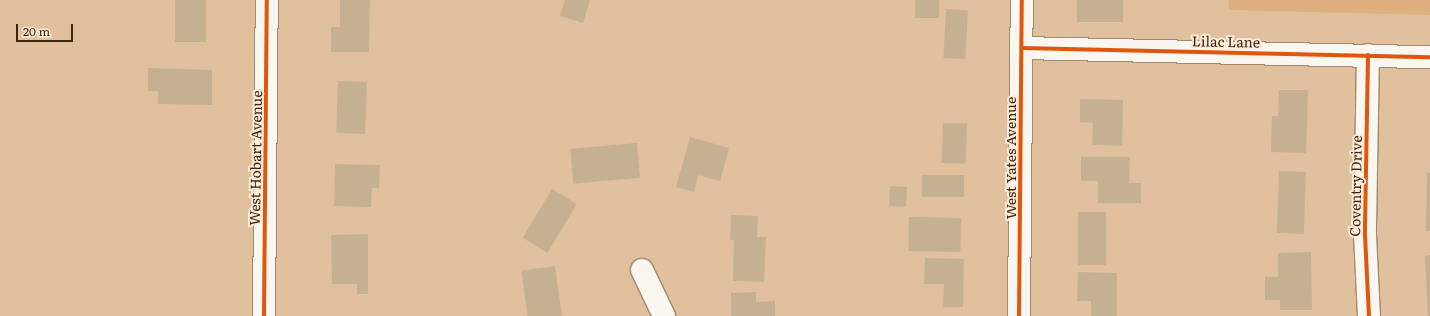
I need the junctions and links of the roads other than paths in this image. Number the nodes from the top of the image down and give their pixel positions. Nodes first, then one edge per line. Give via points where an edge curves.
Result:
1 (267, 0) edge
2 (1022, 0) edge
3 (1022, 48) junction
4 (1368, 55) junction
5 (1430, 57) edge
6 (642, 270) dead end
7 (264, 316) edge
8 (664, 316) edge
9 (1019, 316) edge
10 (1369, 316) edge

1 - 7 street, West Hobart Avenue
2 - 3 street, West Yates Avenue
3 - 4 street, Lilac Lane
3 - 9 street, West Yates Avenue
4 - 5 street, Lilac Lane
4 - 10 street, Coventry Drive via 1365,235
6 - 8 street

